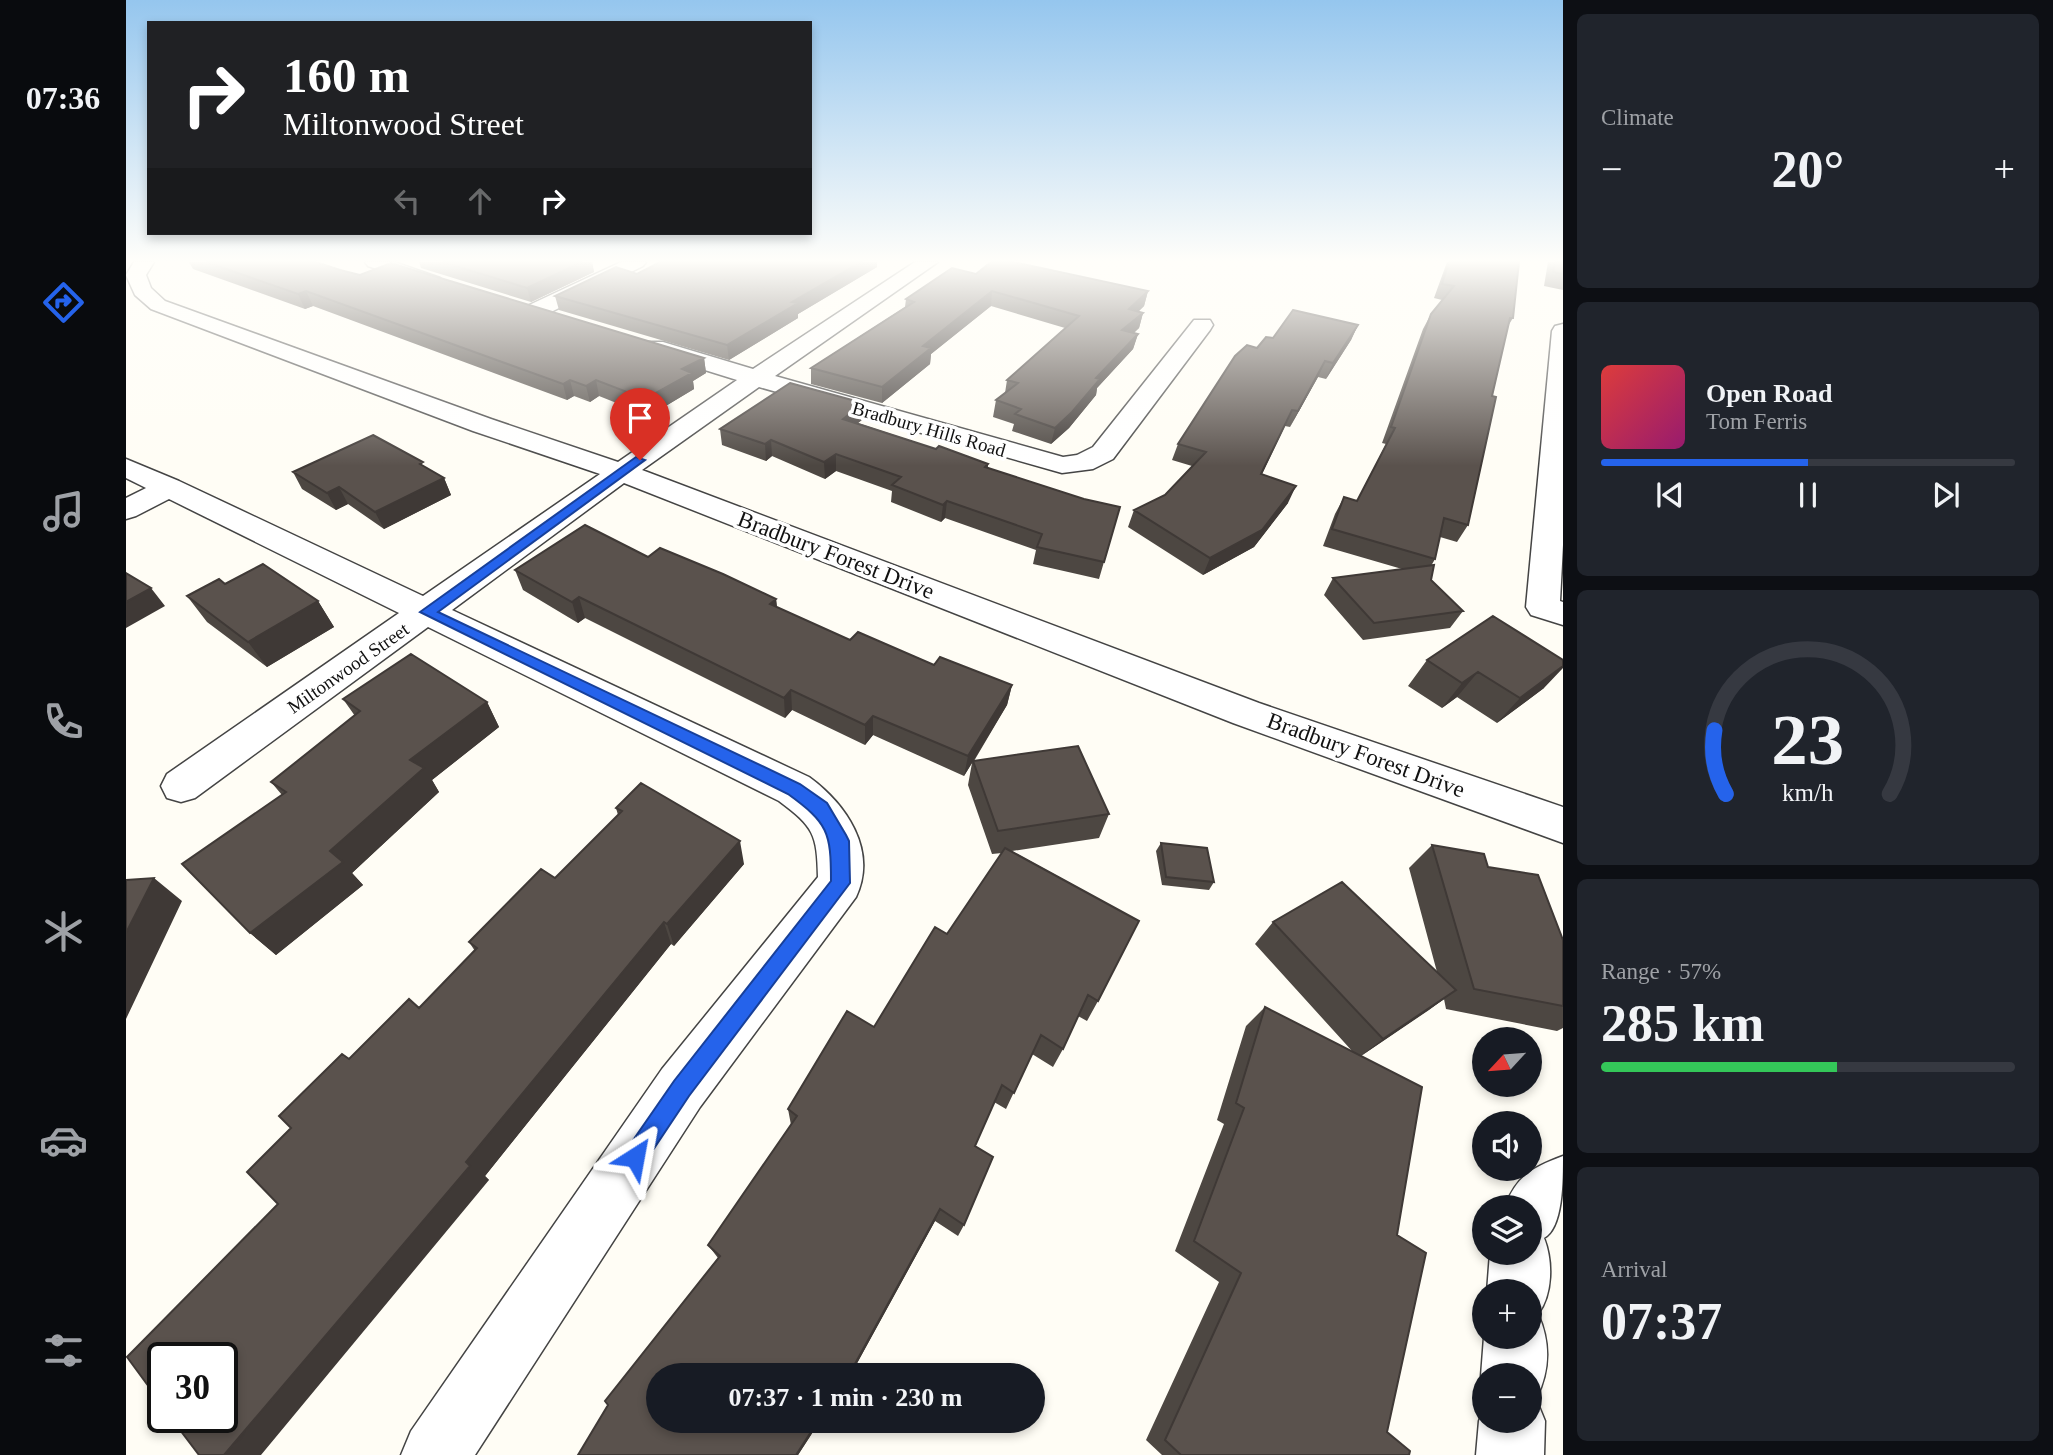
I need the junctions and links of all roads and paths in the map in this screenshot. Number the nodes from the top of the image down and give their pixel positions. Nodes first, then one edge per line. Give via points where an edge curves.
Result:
1 (225, 330) edge
2 (828, 330) edge
3 (1198, 330) edge
4 (1563, 331) edge
5 (634, 341) edge
6 (758, 378) junction
7 (126, 467) edge
8 (621, 472) junction
9 (169, 487) junction
10 (126, 510) edge
11 (1553, 610) edge
12 (427, 612) junction
13 (181, 786) dead end
14 (1563, 825) edge
15 (1511, 1433) edge
16 (435, 1455) edge
17 (1510, 1455) edge

1 - 8 street, Bradbury Forest Drive
2 - 6 street, Miltonwood Street
3 - 6 street, Bradbury Hills Road via 1103,453 1083,463 1047,463
4 - 11 street
5 - 6 street, Bradbury Hills Road
6 - 8 street, Miltonwood Street
7 - 9 street
8 - 12 street, Miltonwood Street
8 - 14 street, Bradbury Forest Drive via 1247,713
9 - 10 street
9 - 12 street
12 - 13 street, Miltonwood Street
12 - 16 street via 794,789 821,808 840,841 840,883 681,1088
15 - 17 street

